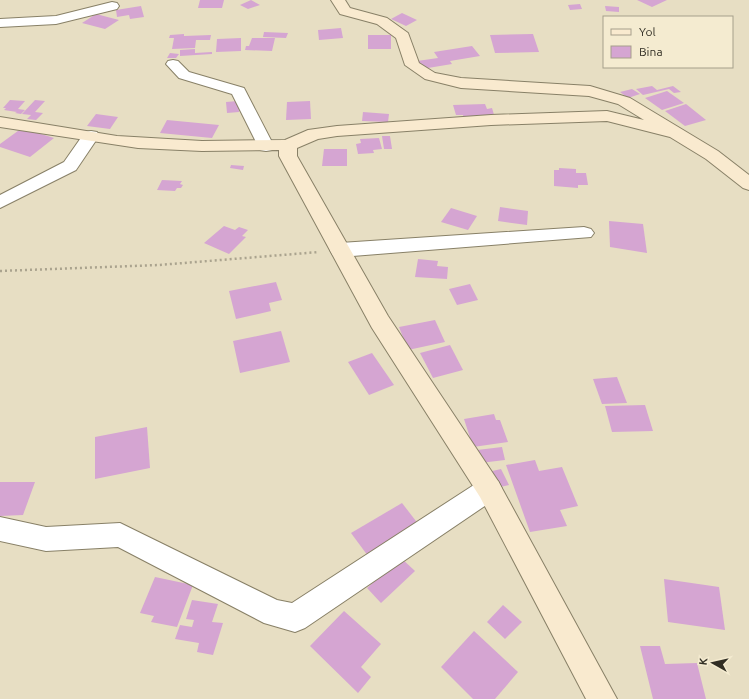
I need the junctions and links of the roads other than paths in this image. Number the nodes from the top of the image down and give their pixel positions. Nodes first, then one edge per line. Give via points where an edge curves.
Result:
1 (338, 0) edge
2 (112, 6) dead end
3 (0, 23) edge
4 (173, 64) dead end
5 (0, 122) edge
6 (672, 132) junction
7 (91, 136) junction
8 (288, 145) junction
9 (266, 146) junction
10 (749, 184) edge
11 (0, 202) edge
12 (584, 233) dead end
13 (340, 250) junction
14 (489, 489) junction
15 (0, 529) edge
16 (602, 699) edge

1 - 6 street via 345,11 382,21 403,36 412,65 430,76 461,83 590,91 624,101
2 - 3 street via 56,20
4 - 9 street via 184,75 238,91
5 - 7 street
6 - 8 street via 607,116 491,120 337,131 314,134
6 - 10 street via 712,155
7 - 9 street via 118,141 227,148
7 - 11 street via 70,166
8 - 9 street
8 - 13 street via 288,156
12 - 13 street
13 - 14 street via 380,322
14 - 15 street via 295,618 274,613 120,534 46,539
14 - 16 street

